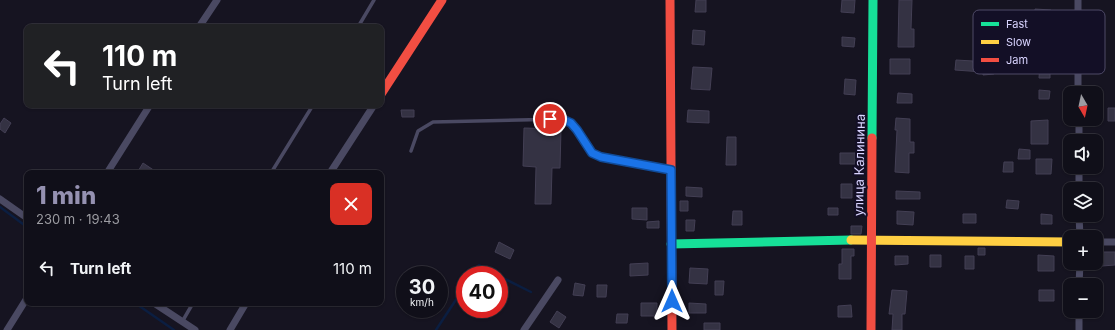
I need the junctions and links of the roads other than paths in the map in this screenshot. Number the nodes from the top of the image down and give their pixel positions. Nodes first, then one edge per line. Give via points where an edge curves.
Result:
1 (216, 0) edge
2 (374, 0) edge
3 (442, 0) edge
4 (670, 0) edge
5 (873, 0) edge
6 (201, 24) edge
7 (360, 24) edge
8 (1078, 74) edge
9 (1078, 86) edge
10 (384, 89) edge
11 (148, 108) edge
12 (311, 108) edge
13 (372, 108) edge
14 (411, 151) dead end
15 (109, 170) edge
16 (273, 170) edge
17 (332, 170) edge
18 (671, 170) junction
19 (0, 199) edge
20 (24, 216) edge
21 (871, 240) junction
22 (1063, 242) edge
23 (1103, 242) edge
24 (1115, 242) edge
25 (671, 244) junction
26 (558, 280) dead end
27 (24, 303) edge
28 (158, 306) edge
29 (191, 306) edge
30 (244, 306) edge
31 (1079, 318) edge
32 (182, 322) junction
33 (7, 330) edge
34 (195, 330) edge
35 (230, 330) edge
36 (524, 330) edge
37 (672, 330) edge
38 (871, 330) edge
39 (1079, 330) edge

1 - 6 street
2 - 7 lane
3 - 10 street
4 - 18 street
5 - 21 street, улица Калинина
8 - 9 street
11 - 15 street
12 - 16 lane
13 - 17 street
14 - 18 lane via 418,131 433,122 562,119 571,123 592,153 601,157
18 - 25 street
19 - 20 street
21 - 22 street
21 - 25 street
21 - 38 street, улица Калинина
23 - 24 street
25 - 37 street
26 - 36 street
27 - 33 street
28 - 32 street
29 - 32 lane
30 - 35 street
31 - 39 street
32 - 34 street

